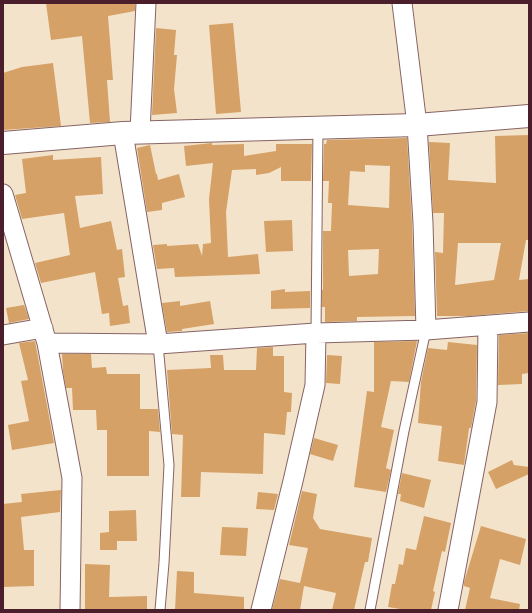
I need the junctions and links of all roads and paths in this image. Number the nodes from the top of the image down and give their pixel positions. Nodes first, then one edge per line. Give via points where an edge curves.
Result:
1 (146, 3) edge
2 (402, 3) edge
3 (529, 116) edge
4 (417, 125) junction
5 (318, 127) junction
6 (132, 132) junction
7 (3, 143) edge
8 (3, 194) edge
9 (529, 322) edge
10 (488, 326) junction
11 (426, 330) junction
12 (316, 333) junction
13 (3, 335) edge
14 (45, 336) junction
15 (158, 344) junction
16 (70, 610) edge
17 (160, 610) edge
18 (260, 610) edge
19 (370, 610) edge
20 (448, 610) edge

1 - 6 street
2 - 4 street
3 - 4 street
4 - 5 street
4 - 11 street
5 - 6 street
5 - 12 lane
6 - 7 street
6 - 15 street
8 - 14 street
9 - 10 street
10 - 11 street
10 - 20 street via 487,402
11 - 12 street
11 - 19 lane
12 - 15 street
12 - 18 street via 315,385
13 - 14 street
14 - 15 street
14 - 16 street via 72,478
15 - 17 lane via 168,465

